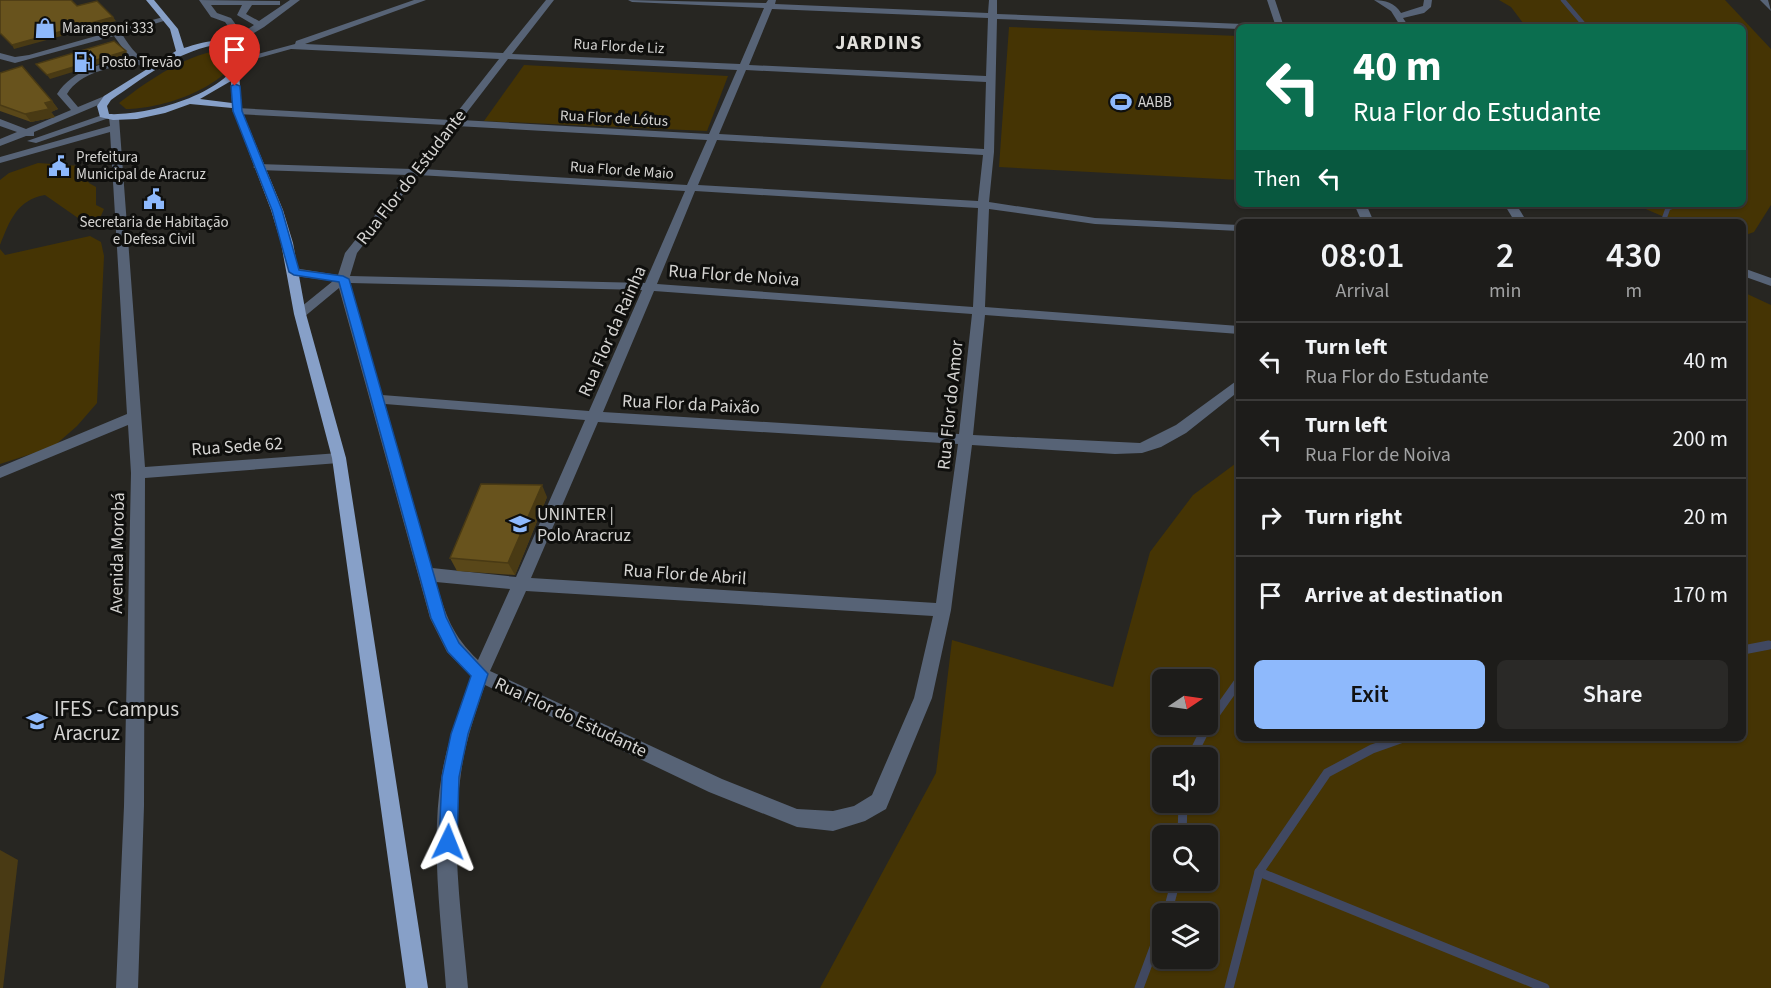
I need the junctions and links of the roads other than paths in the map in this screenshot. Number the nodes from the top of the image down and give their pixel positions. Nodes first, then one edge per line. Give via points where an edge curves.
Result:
1 (150, 0) edge
2 (296, 0) edge
3 (422, 0) edge
4 (550, 0) edge
5 (632, 0) edge
6 (993, 0) edge
7 (1271, 0) edge
8 (1378, 0) edge
9 (1428, 0) edge
10 (1764, 0) edge
11 (203, 1) edge
12 (252, 1) edge
13 (277, 3) dead end
14 (771, 3) edge
15 (1771, 8) edge
16 (991, 16) junction
17 (1399, 16) junction
18 (166, 19) junction
19 (1279, 24) edge
20 (1403, 24) edge
21 (261, 25) junction
22 (1236, 27) edge
23 (174, 30) junction
24 (117, 33) junction
25 (184, 33) dead end
26 (194, 36) dead end
27 (241, 38) junction
28 (214, 42) junction
29 (231, 44) junction
30 (291, 46) junction
31 (180, 53) junction
32 (0, 56) edge
33 (507, 56) junction
34 (248, 58) junction
35 (134, 59) junction
36 (741, 67) junction
37 (154, 68) junction
38 (235, 75) junction
39 (990, 79) junction
40 (106, 98) junction
41 (188, 101) junction
42 (237, 109) junction
43 (77, 111) junction
44 (111, 121) junction
45 (0, 122) edge
46 (452, 124) junction
47 (32, 136) junction
48 (713, 138) junction
49 (0, 142) edge
50 (0, 149) edge
51 (989, 152) junction
52 (14, 156) junction
53 (0, 160) edge
54 (258, 167) junction
55 (0, 171) edge
56 (416, 172) junction
57 (692, 189) junction
58 (984, 205) junction
59 (1236, 228) edge
60 (294, 272) junction
61 (1746, 273) edge
62 (343, 279) junction
63 (1771, 282) edge
64 (652, 287) junction
65 (979, 310) junction
66 (300, 314) junction
67 (1236, 330) edge
68 (1236, 386) edge
69 (378, 399) junction
70 (594, 416) junction
71 (134, 417) junction
72 (966, 438) junction
73 (339, 458) junction
74 (0, 473) edge
75 (138, 473) junction
76 (424, 574) junction
77 (521, 584) junction
78 (943, 610) junction
79 (480, 674) junction
80 (879, 802) joint
81 (127, 988) edge
82 (417, 988) edge
83 (457, 988) edge

1 - 18 main road
2 - 21 street
3 - 30 street
4 - 33 street, Rua Flor do Estudante
5 - 14 street
6 - 16 street, Rua Flor do Amor
7 - 19 street
8 - 17 street
9 - 17 street via 1421,11
10 - 15 street
11 - 12 street
11 - 27 street via 214,15 228,20
12 - 13 street
12 - 21 street via 242,15
14 - 16 street
14 - 36 street, Rua Flor da Rainha
16 - 22 street
16 - 39 street, Rua Flor do Amor
17 - 20 street
18 - 23 main road
18 - 24 street
21 - 27 street
23 - 25 main road
23 - 31 main road
24 - 32 street via 15,60
24 - 35 street
26 - 28 main road
27 - 29 street
28 - 29 main road
28 - 31 main road
29 - 34 main road via 243,47
30 - 33 street, Rua Flor de Liz
30 - 34 street, Rua Flor de Liz
31 - 37 main road
33 - 36 street, Rua Flor de Liz
33 - 46 street, Rua Flor do Estudante
34 - 38 main road
35 - 37 street
35 - 43 street via 88,73 63,90 62,94
36 - 39 street, Rua Flor de Liz
36 - 48 street, Rua Flor da Rainha
37 - 40 main road
38 - 41 main road
38 - 42 main road
39 - 51 street, Rua Flor do Amor
40 - 43 street
40 - 44 main road via 102,106
41 - 42 main road
41 - 44 main road
42 - 46 street, Rua Flor de Lótus
42 - 54 main road
43 - 47 street
44 - 47 street
44 - 52 street
44 - 71 street, Avenida Morobá
45 - 47 street
46 - 48 street, Rua Flor de Lótus
46 - 56 street, Rua Flor do Estudante
47 - 49 street
47 - 50 street
48 - 51 street, Rua Flor de Lótus
48 - 57 street, Rua Flor da Rainha
51 - 58 street, Rua Flor do Amor
52 - 53 street
52 - 55 street
54 - 56 street, Rua Flor de Maio
54 - 60 main road via 277,210
56 - 57 street, Rua Flor de Maio
56 - 62 street, Rua Flor do Estudante via 351,253
57 - 58 street, Rua Flor de Maio
57 - 64 street, Rua Flor da Rainha
58 - 59 street, Rua Flor de Maio via 1095,221
58 - 65 street, Rua Flor do Amor
60 - 62 street, Rua Flor de Noiva
60 - 66 main road
61 - 63 street
62 - 64 street, Rua Flor de Noiva
62 - 66 street
62 - 69 street, Rua Flor do Estudante
64 - 65 street, Rua Flor de Noiva
64 - 70 street, Rua Flor da Rainha
65 - 67 street, Rua Flor de Noiva
65 - 72 street, Rua Flor do Amor
66 - 73 main road
68 - 72 street, Rua Flor da Paixão via 1184,426 1141,448
69 - 70 street, Rua Flor da Paixão
69 - 76 street, Rua Flor do Estudante
70 - 72 street, Rua Flor da Paixão
70 - 77 street, Rua Flor da Rainha
71 - 74 street
71 - 75 street, Avenida Morobá
72 - 78 street, Rua Flor do Amor
73 - 75 street, Rua Sede 62
73 - 82 main road
75 - 81 street, Avenida Morobá via 134,806
76 - 77 street, Rua Flor de Abril
76 - 79 street, Rua Flor do Estudante via 438,618 453,647
77 - 78 street, Rua Flor de Abril
77 - 79 street, Rua Flor da Rainha
78 - 80 street, Rua Flor do Amor via 923,698
79 - 80 street, Rua Flor do Estudante via 716,786 797,818 833,821 858,814
79 - 83 street, Rua Flor da Rainha via 451,777 448,842

